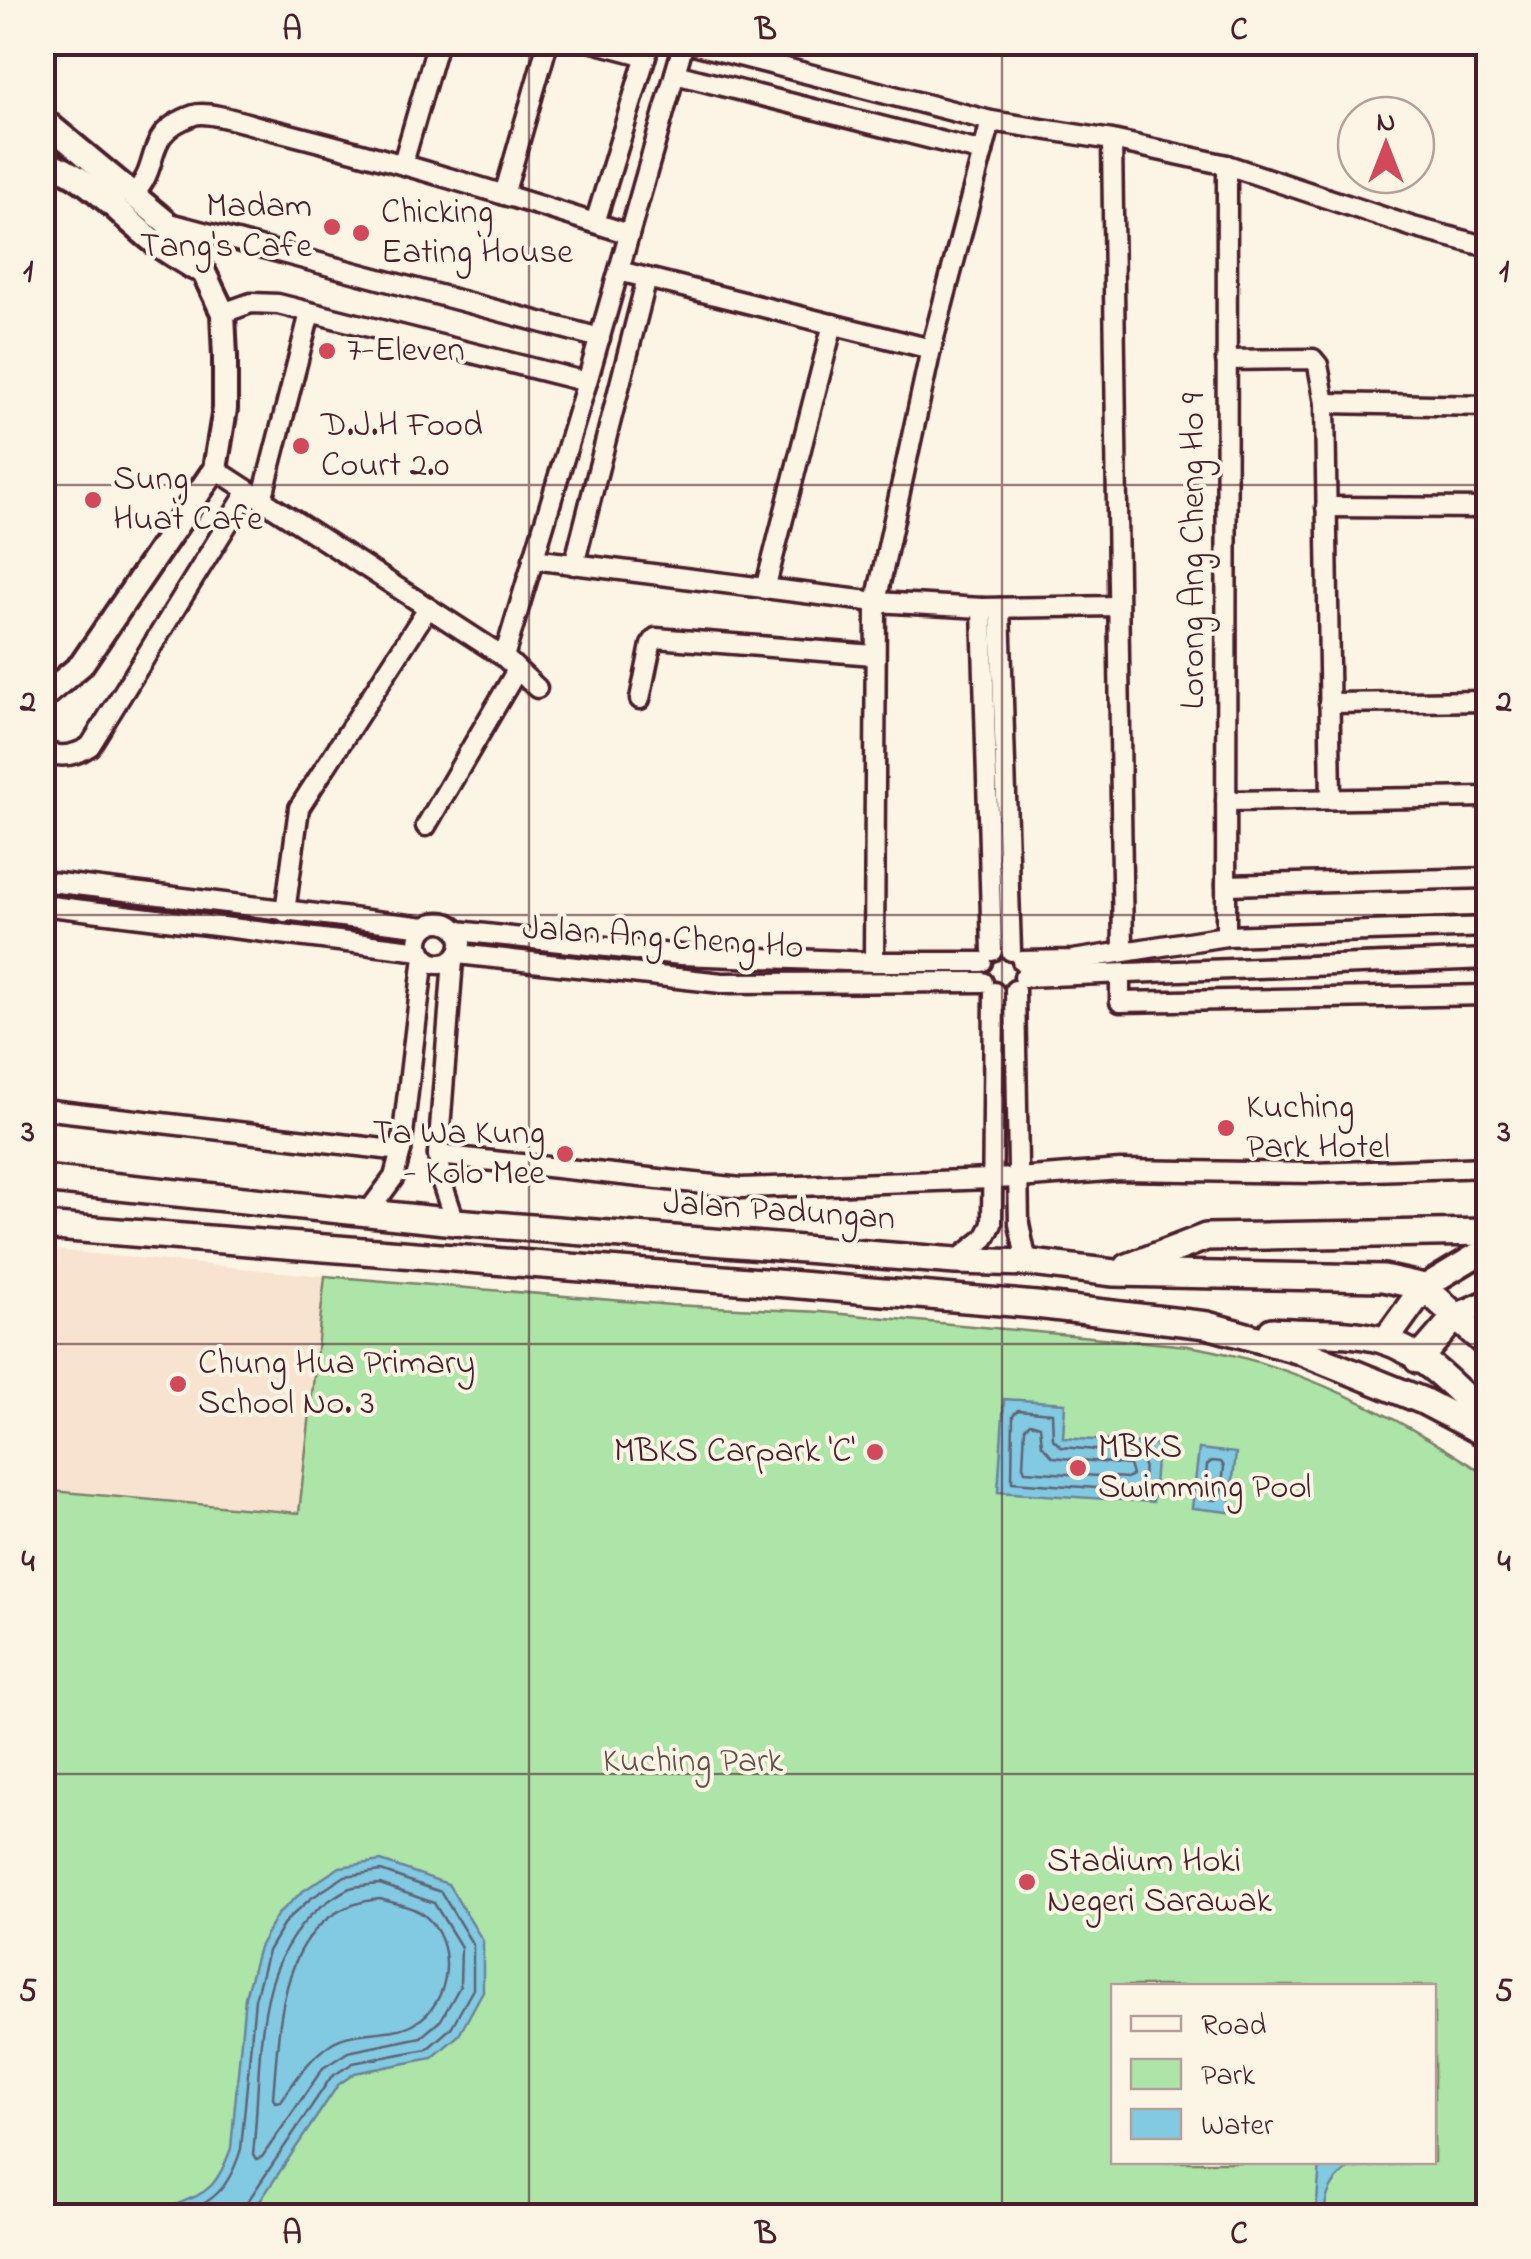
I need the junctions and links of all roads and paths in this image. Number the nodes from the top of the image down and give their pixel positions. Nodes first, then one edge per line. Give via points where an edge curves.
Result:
1 (438, 42) edge
2 (548, 42) edge
3 (594, 42) edge
4 (684, 42) edge
5 (648, 49) edge
6 (675, 74) junction
7 (42, 119) edge
8 (991, 122) junction
9 (1112, 140) junction
10 (983, 152) junction
11 (42, 161) edge
12 (403, 164) junction
13 (1227, 165) junction
14 (133, 195) junction
15 (504, 195) junction
16 (166, 222) junction
17 (595, 223) junction
18 (629, 234) junction
19 (1488, 247) edge
20 (619, 271) junction
21 (205, 275) junction
22 (647, 278) junction
23 (222, 313) junction
24 (310, 313) junction
25 (833, 324) junction
26 (600, 338) junction
27 (931, 348) junction
28 (1226, 360) junction
29 (587, 382) junction
30 (1326, 404) junction
31 (1488, 406) edge
32 (215, 469) junction
33 (255, 495) junction
34 (1326, 507) junction
35 (1488, 508) edge
36 (533, 559) junction
37 (574, 565) junction
38 (765, 589) junction
39 (876, 602) junction
40 (1118, 606) junction
41 (428, 608) junction
42 (991, 608) junction
43 (874, 655) junction
44 (510, 663) junction
45 (537, 688) dead end
46 (42, 698) edge
47 (640, 699) dead end
48 (1488, 701) edge
49 (1329, 703) junction
50 (42, 750) edge
51 (1488, 797) edge
52 (1331, 799) junction
53 (1226, 801) junction
54 (426, 826) dead end
55 (1488, 878) edge
56 (42, 881) edge
57 (1226, 885) junction
58 (42, 905) edge
59 (285, 912) junction
60 (425, 927) junction
61 (1488, 928) edge
62 (458, 931) junction
63 (1226, 936) junction
64 (1123, 951) junction
65 (422, 954) junction
66 (455, 957) junction
67 (1488, 959) edge
68 (874, 962) junction
69 (1007, 965) junction
70 (1120, 974) junction
71 (988, 987) junction
72 (1488, 995) edge
73 (42, 1109) edge
74 (402, 1150) junction
75 (438, 1155) junction
76 (1488, 1167) edge
77 (1018, 1178) junction
78 (42, 1179) edge
79 (993, 1180) junction
80 (368, 1212) junction
81 (454, 1222) junction
82 (42, 1226) edge
83 (1488, 1232) edge
84 (1488, 1253) edge
85 (956, 1261) junction
86 (1032, 1263) junction
87 (1114, 1273) junction
88 (1424, 1287) junction
89 (1488, 1302) edge
90 (1458, 1315) junction
91 (1206, 1325) junction
92 (1386, 1341) junction
93 (1488, 1346) edge
94 (1418, 1360) junction
95 (1488, 1420) edge
96 (1488, 1435) edge

1 - 12 street
2 - 15 street
3 - 5 street
4 - 6 street
4 - 8 street
5 - 17 street
6 - 10 street
6 - 18 street
7 - 14 street
8 - 9 street
8 - 10 street
9 - 13 street
9 - 40 street
10 - 27 street
11 - 21 street via 83,181 153,242
12 - 14 street via 200,112 157,139 144,184
12 - 15 street
13 - 19 street
13 - 28 street, Lorong Ang Cheng Ho 9
14 - 16 street
15 - 17 street
16 - 21 street
16 - 26 street
17 - 18 street
18 - 20 street
20 - 22 street
20 - 26 street
21 - 23 street
22 - 25 street
22 - 37 street
23 - 24 street via 250,303
23 - 32 street via 225,409
24 - 29 street
24 - 33 street
25 - 27 street
25 - 38 street
26 - 29 street
27 - 39 street
28 - 30 street via 1313,359
28 - 53 street, Lorong Ang Cheng Ho 9
29 - 36 street
30 - 31 street
30 - 34 street
32 - 33 street
32 - 46 street via 82,664
33 - 41 street
33 - 50 street via 90,746 64,756
34 - 35 street
34 - 49 street
36 - 37 street
36 - 44 street
37 - 38 street
38 - 39 street
39 - 42 street
39 - 43 street
40 - 42 street
40 - 64 street
41 - 44 street
41 - 59 street via 299,808
42 - 69 street
43 - 47 street via 656,638
43 - 68 street
44 - 45 street
44 - 54 street
48 - 49 street
49 - 52 street
51 - 52 street
52 - 53 street
53 - 57 street, Lorong Ang Cheng Ho 9
55 - 57 street
56 - 59 street
57 - 63 street, Lorong Ang Cheng Ho 9
58 - 65 street
59 - 60 street
60 - 62 street via 440,922
60 - 65 street
61 - 63 street, Jalan Ang Cheng Ho
62 - 66 street via 462,940
62 - 68 street, Jalan Ang Cheng Ho via 681,955
63 - 64 street, Jalan Ang Cheng Ho
64 - 69 street, Jalan Ang Cheng Ho
65 - 66 street via 435,963
65 - 74 street
66 - 71 street, Jalan Ang Cheng Ho via 722,983
66 - 75 street
67 - 70 street, Jalan Ang Cheng Ho
68 - 69 street, Jalan Ang Cheng Ho
69 - 70 street, Jalan Ang Cheng Ho
69 - 71 street, Jalan Ang Cheng Ho
69 - 71 street
69 - 77 street
70 - 72 street via 1120,1002
71 - 79 street
73 - 74 street
74 - 80 street via 394,1177
75 - 79 street via 742,1188
75 - 81 street
76 - 77 street via 1120,1170
77 - 79 street
77 - 86 street via 1021,1237
78 - 80 main road, Jalan Padungan
79 - 85 street via 992,1224
80 - 81 main road, Jalan Padungan
81 - 85 main road, Jalan Padungan
82 - 91 main road, Jalan Padungan via 824,1287
83 - 87 main road via 1206,1238
84 - 88 street
85 - 86 main road, Jalan Padungan
86 - 87 main road, Jalan Padungan
87 - 88 main road, Jalan Padungan via 1365,1277
88 - 90 main road, Jalan Padungan
88 - 92 main road
89 - 90 street
90 - 93 main road, Jalan Padungan
90 - 94 main road
91 - 92 main road
91 - 96 main road, Jalan Padungan via 1297,1350
92 - 94 main road
94 - 95 main road

